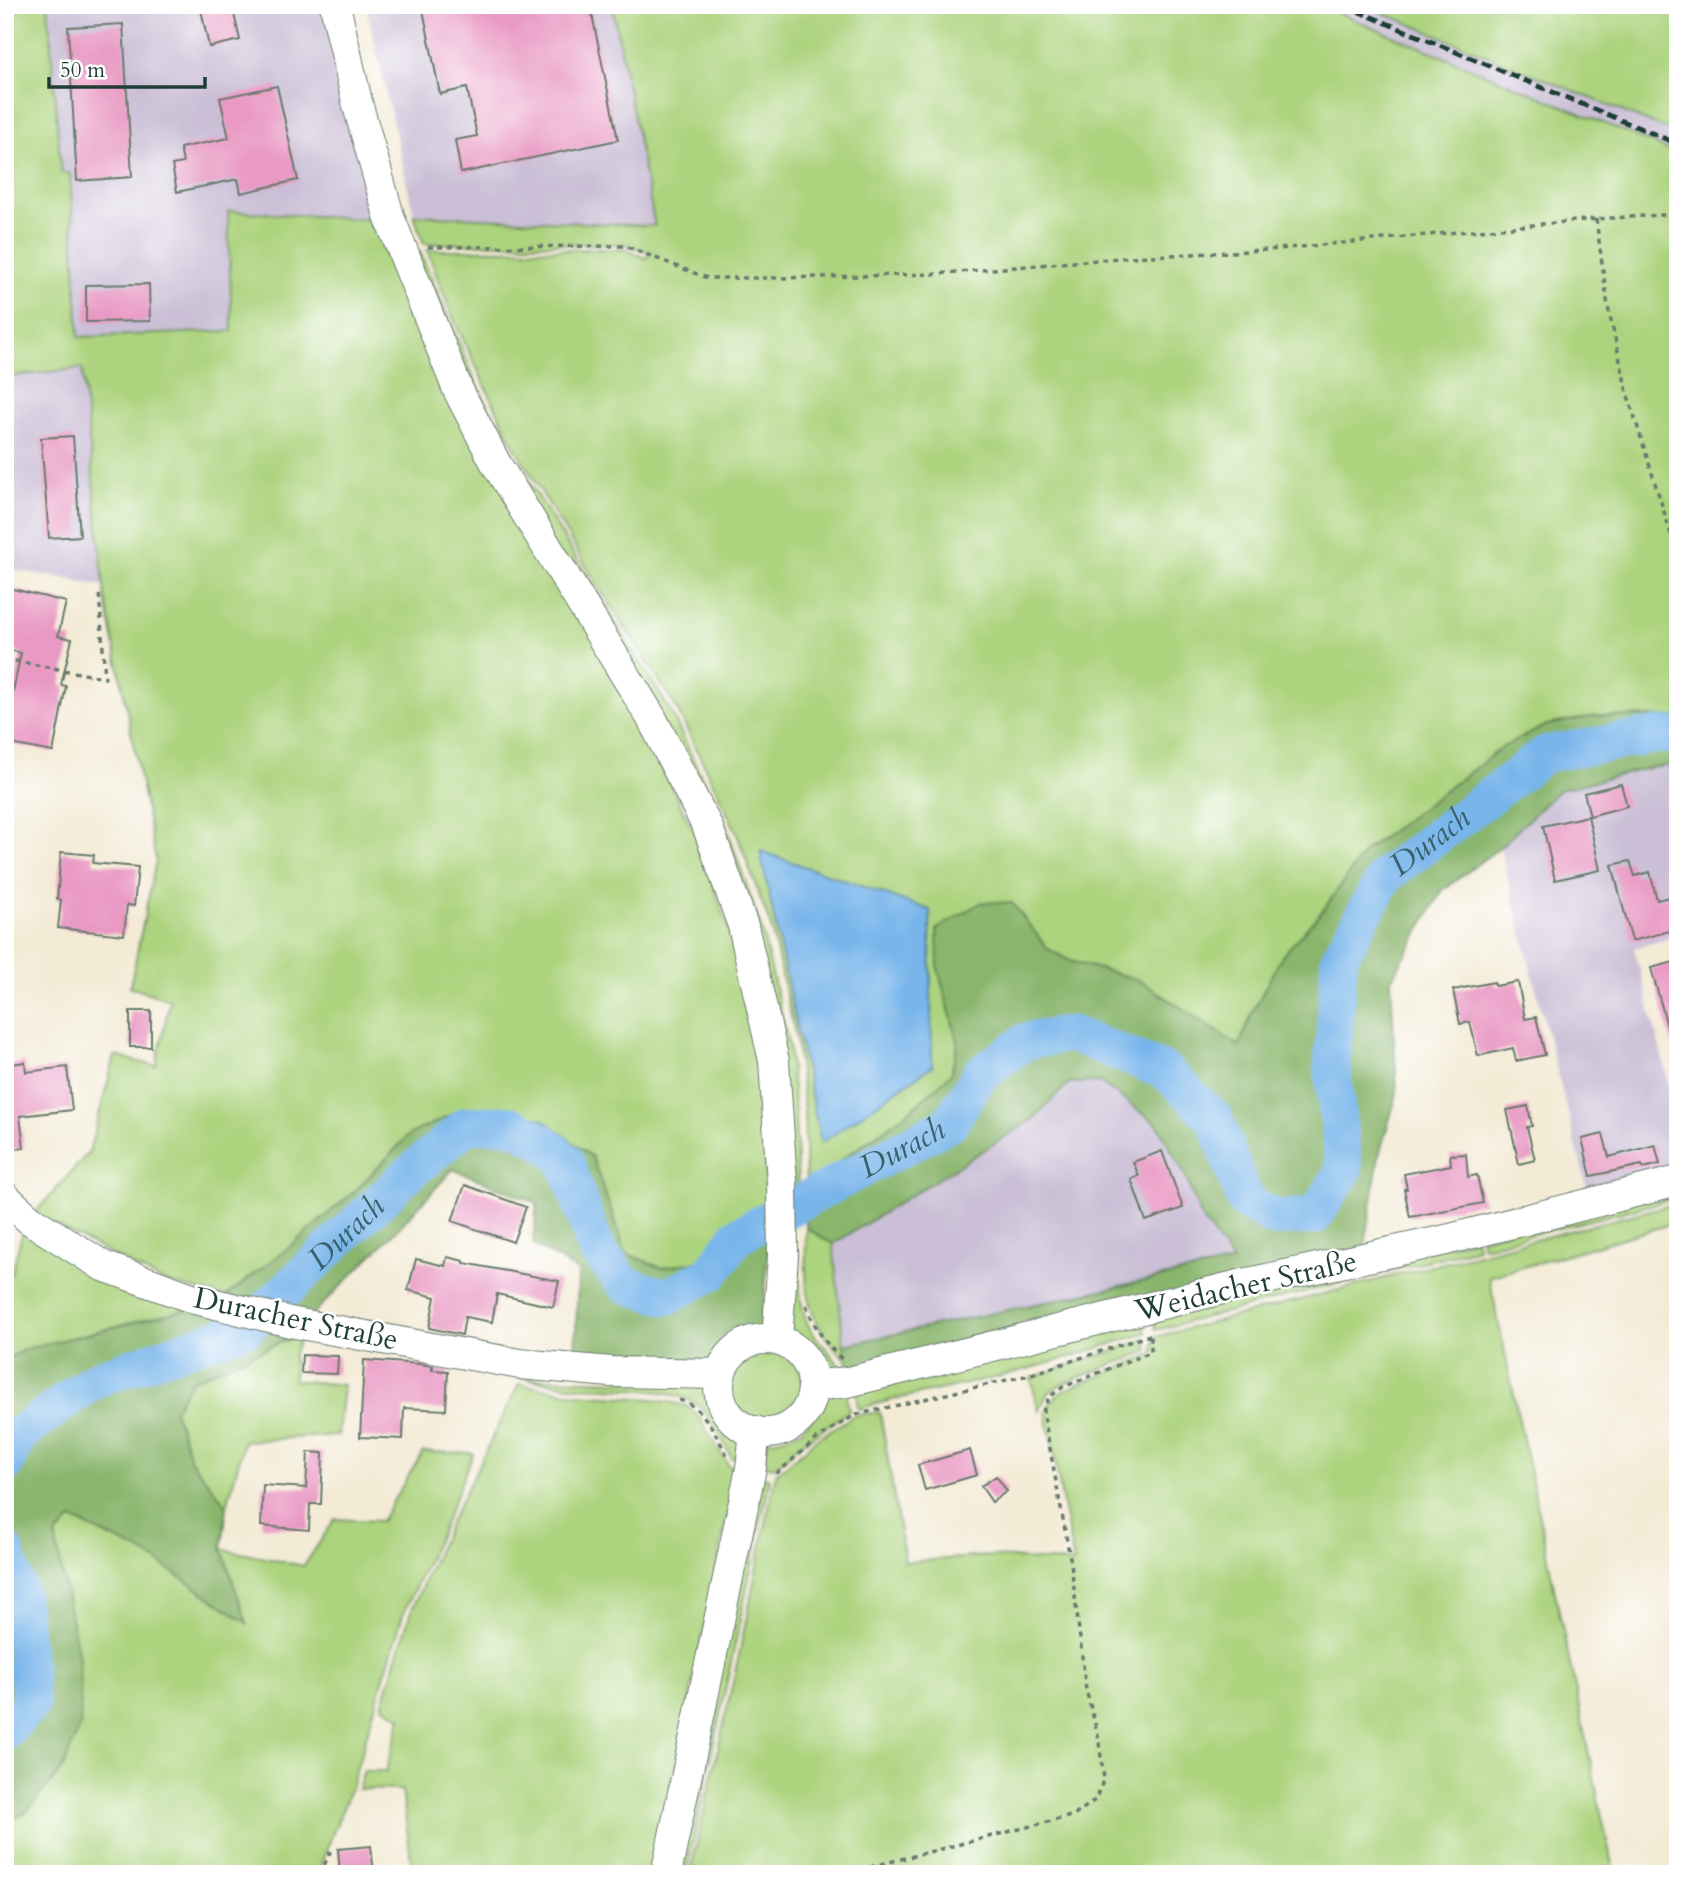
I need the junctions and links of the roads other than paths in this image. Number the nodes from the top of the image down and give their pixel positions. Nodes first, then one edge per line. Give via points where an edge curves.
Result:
1 (335, 5) edge
2 (1678, 1181) edge
3 (5, 1197) edge
4 (777, 1340) junction
5 (721, 1374) junction
6 (813, 1386) junction
7 (755, 1432) junction
8 (666, 1874) edge

1 - 4 street via 390,219 457,390 495,462 651,717 708,828 743,926 774,1061 783,1256
2 - 6 street, Weidacher Straße via 1446,1240 1239,1285 1153,1325
3 - 5 street, Duracher Straße via 29,1219 103,1266 195,1299 290,1322 520,1364
4 - 5 street via 748,1343 731,1355
4 - 6 street via 803,1357
5 - 7 street via 719,1389 730,1416
6 - 7 street via 811,1400 795,1423 776,1431
7 - 8 street

